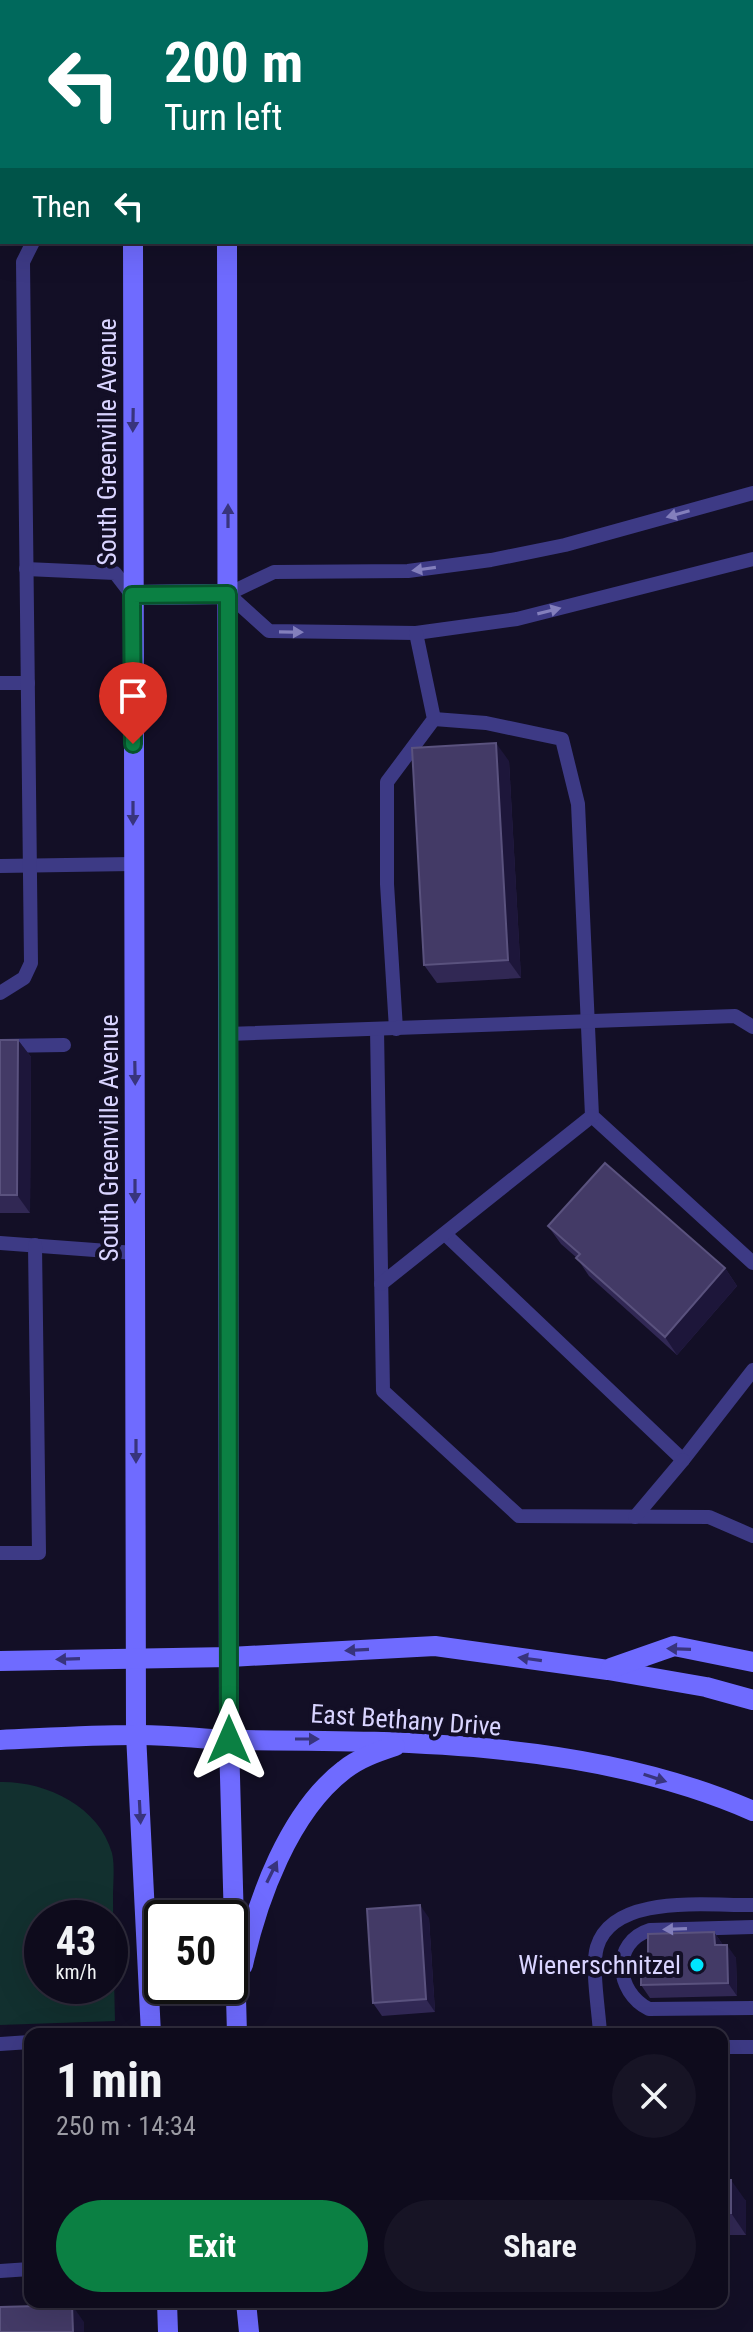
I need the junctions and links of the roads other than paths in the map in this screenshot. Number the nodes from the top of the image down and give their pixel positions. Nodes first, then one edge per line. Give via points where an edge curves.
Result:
1 (32, 244) edge
2 (133, 244) edge
3 (227, 244) edge
4 (753, 493) edge
5 (753, 559) edge
6 (26, 569) junction
7 (228, 594) junction
8 (132, 595) junction
9 (416, 633) junction
10 (0, 683) edge
11 (28, 683) junction
12 (434, 719) junction
13 (133, 864) junction
14 (30, 865) junction
15 (0, 866) edge
16 (0, 993) edge
17 (590, 1022) junction
18 (753, 1027) edge
19 (377, 1029) junction
20 (396, 1029) junction
21 (228, 1034) junction
22 (64, 1045) dead end
23 (0, 1046) edge
24 (592, 1116) junction
25 (445, 1234) junction
26 (0, 1243) edge
27 (35, 1245) junction
28 (135, 1253) junction
29 (753, 1263) edge
30 (381, 1284) junction
31 (753, 1370) edge
32 (683, 1460) junction
33 (635, 1517) junction
34 (753, 1536) edge
35 (0, 1553) edge
36 (136, 1657) junction
37 (230, 1657) junction
38 (0, 1661) edge
39 (753, 1662) edge
40 (608, 1670) junction
41 (753, 1700) edge
42 (136, 1734) junction
43 (0, 1740) edge
44 (229, 1740) junction
45 (405, 1743) junction
46 (753, 1811) edge
47 (233, 1900) edge
48 (753, 1905) edge
49 (753, 1927) edge
50 (248, 1940) edge
51 (235, 2004) edge
52 (753, 2008) edge
53 (151, 2028) edge
54 (237, 2028) edge
55 (600, 2028) edge
56 (24, 2042) edge
57 (0, 2044) edge
58 (728, 2047) edge
59 (753, 2047) edge
60 (24, 2269) edge
61 (0, 2271) edge
62 (167, 2308) edge
63 (247, 2308) edge
64 (168, 2332) edge
65 (249, 2332) edge

1 - 6 lane via 23,262
2 -> 8 main road, South Greenville Avenue
7 -> 3 main road
4 -> 7 lane via 491,560 408,571 274,572
9 -> 5 lane via 517,619
6 - 8 lane via 115,573
6 - 11 lane
7 - 8 main road
7 -> 9 lane via 269,631
7 - 21 main road
8 -> 13 main road, South Greenville Avenue
9 - 12 lane
10 - 11 lane
11 - 14 lane
12 - 17 lane via 486,723 562,739 578,804
12 - 20 lane via 387,782
13 - 14 lane
13 -> 28 main road, South Greenville Avenue
14 - 15 lane
14 - 16 lane via 31,963 24,978
17 - 18 lane via 735,1016
17 - 20 lane
17 - 24 lane
19 - 20 lane
19 - 21 lane
19 - 30 lane
21 - 37 main road
22 - 23 lane
24 - 25 lane
24 - 29 lane
25 - 30 lane
25 - 32 lane
26 - 27 lane
27 - 28 lane
27 - 35 lane via 39,1553
28 -> 36 main road, South Greenville Avenue
30 - 33 lane via 383,1391 496,1495 519,1516
31 - 32 lane
32 - 33 lane
33 - 34 lane via 709,1517
36 - 37 main road
36 -> 38 main road
36 - 42 main road, South Greenville Avenue
40 -> 37 main road via 435,1646
37 - 44 main road
39 -> 40 main road via 674,1646
40 - 41 main road
42 - 43 main road, East Bethany Drive
42 - 44 main road, East Bethany Drive
42 -> 53 main road, South Greenville Avenue
44 -> 45 main road, East Bethany Drive
44 - 47 main road
45 -> 46 main road, East Bethany Drive via 640,1773
50 -> 45 main road via 274,1868 309,1809 343,1770
48 - 55 lane via 629,1912 605,1929 596,1950
49 -> 52 lane via 650,1930 637,1934 625,1947 621,1963 627,1991 649,2009
51 - 54 main road
56 - 57 lane
58 - 59 lane
60 - 61 lane
62 - 64 main road
63 - 65 main road

